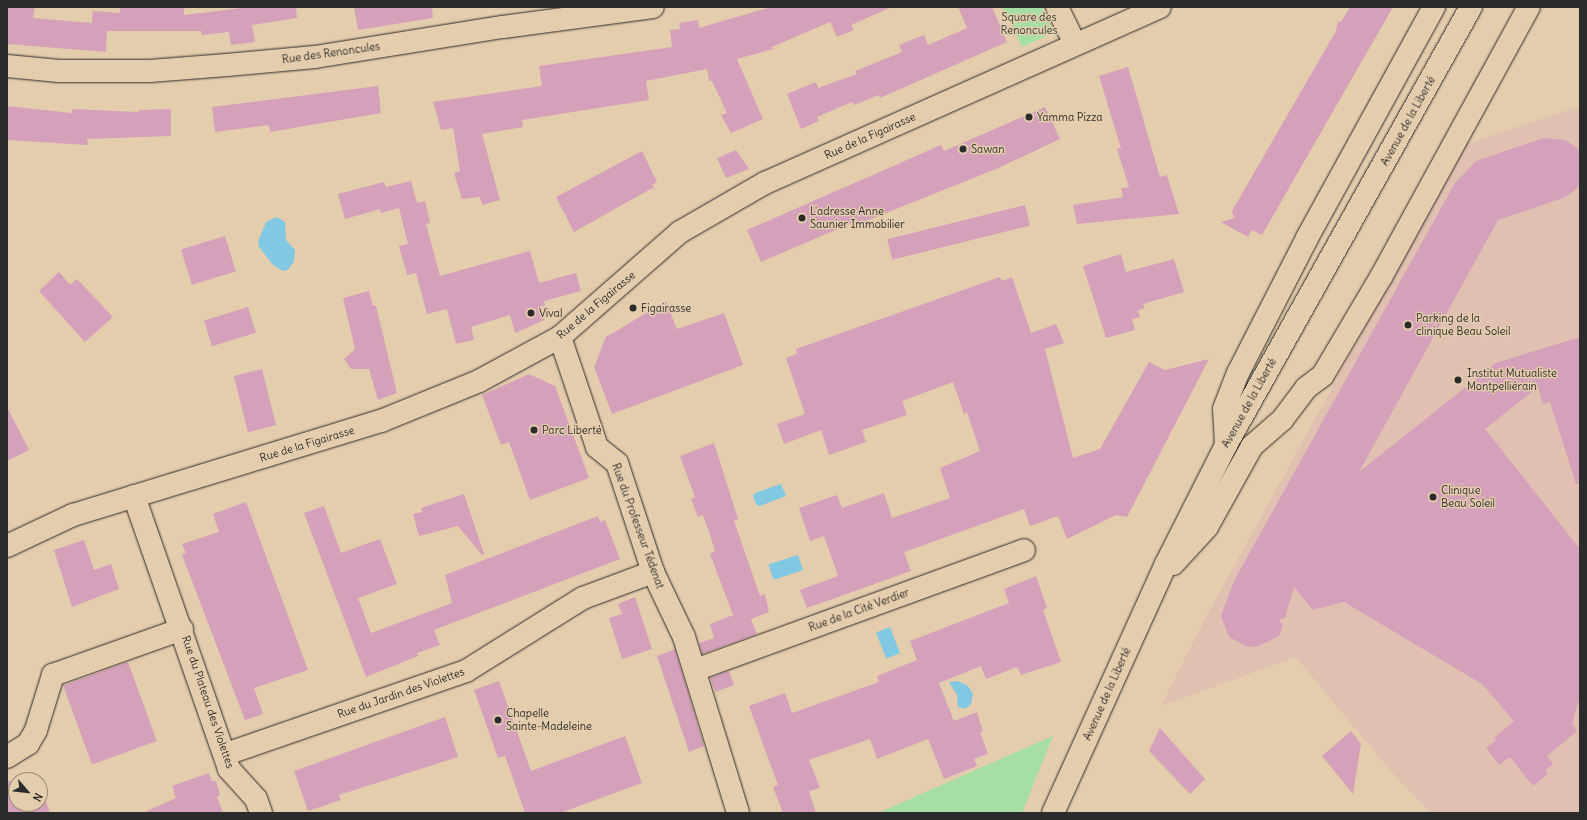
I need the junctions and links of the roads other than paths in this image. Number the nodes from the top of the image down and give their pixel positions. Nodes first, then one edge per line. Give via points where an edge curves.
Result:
1 (653, 7) edge
2 (1057, 7) edge
3 (1160, 7) edge
4 (1434, 7) edge
5 (1471, 7) edge
6 (1529, 7) edge
7 (1076, 44) junction
8 (7, 66) edge
9 (560, 336) junction
10 (1226, 445) junction
11 (134, 496) junction
12 (7, 546) edge
13 (1024, 550) dead end
14 (653, 572) junction
15 (1160, 576) junction
16 (182, 629) junction
17 (695, 670) junction
18 (226, 754) junction
19 (7, 757) edge
20 (261, 813) edge
21 (738, 813) edge
22 (1053, 813) edge

1 - 8 street, Rue des Renoncules via 503,27 315,57 234,65 150,71 59,71
2 - 7 street
3 - 7 street, Rue de la Figairasse
4 - 10 street via 1306,238 1238,373 1224,409
5 - 10 street, Avenue de la Liberté
6 - 15 street via 1381,277 1323,375 1306,388 1282,420 1256,442 1207,527
7 - 9 street, Rue de la Figairasse via 765,183 680,232
9 - 11 street, Rue de la Figairasse via 479,381 381,421
9 - 14 street, Rue du Professeur Tédenat via 597,447 617,463
10 - 15 street, Avenue de la Liberté
11 - 12 street, Rue de la Figairasse via 73,515
11 - 16 street, Rue du Plateau des Violettes
13 - 17 street, Rue de la Cité Verdier
14 - 17 street, Rue du Professeur Tédenat via 684,637
14 - 18 street, Rue du Jardin des Violettes via 583,598 466,671
15 - 22 street, Avenue de la Liberté
16 - 18 street, Rue du Plateau des Violettes
16 - 19 street, Rue du Plateau des Violettes via 53,675 31,739 28,744
17 - 21 street, Rue du Professeur Tédenat
18 - 20 street, Rue du Plateau des Violettes via 230,769 256,799

